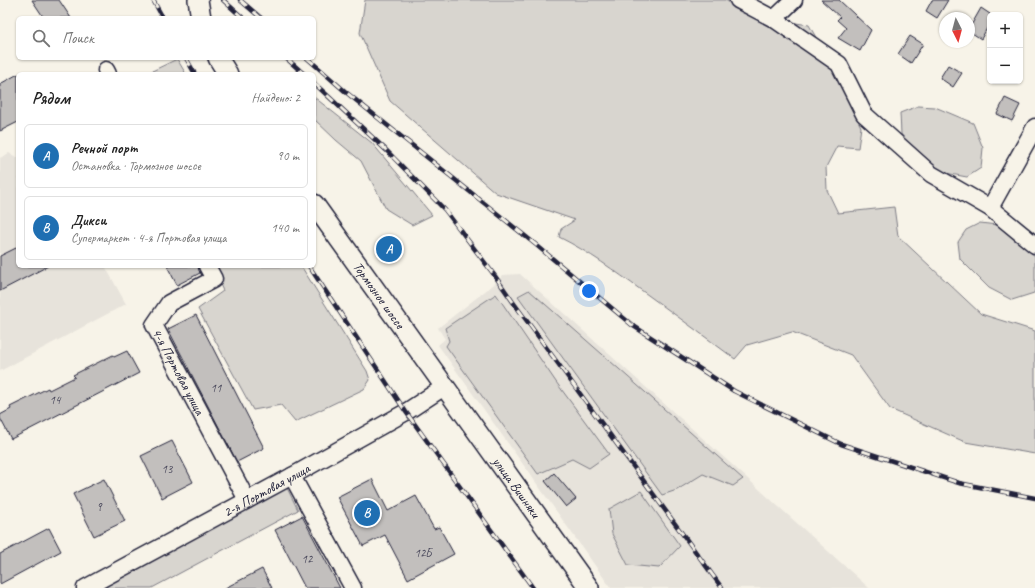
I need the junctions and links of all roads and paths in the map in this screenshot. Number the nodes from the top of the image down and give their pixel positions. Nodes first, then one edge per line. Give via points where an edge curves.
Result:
1 (198, 0) edge
2 (738, 0) edge
3 (794, 0) edge
4 (201, 16) edge
5 (774, 19) junction
6 (219, 60) edge
7 (227, 72) edge
8 (1035, 127) edge
9 (316, 207) edge
10 (990, 208) junction
11 (1035, 245) edge
12 (208, 268) edge
13 (444, 387) junction
14 (292, 476) junction
15 (247, 500) junction
16 (85, 588) edge
17 (353, 588) edge
18 (588, 588) edge

1 - 4 street
2 - 5 street
3 - 5 street
5 - 10 street via 840,64 864,114 931,174
6 - 7 street
8 - 10 street
9 - 13 street, Тормозное шоссе
10 - 11 street
12 - 15 street, 4-я Портовая улица via 214,280 169,303 154,325
13 - 14 street, 2-я Портовая улица via 406,412
13 - 18 street, улица Вишняки
14 - 15 street, 2-я Портовая улица
14 - 17 street
15 - 16 street, 2-я Портовая улица

